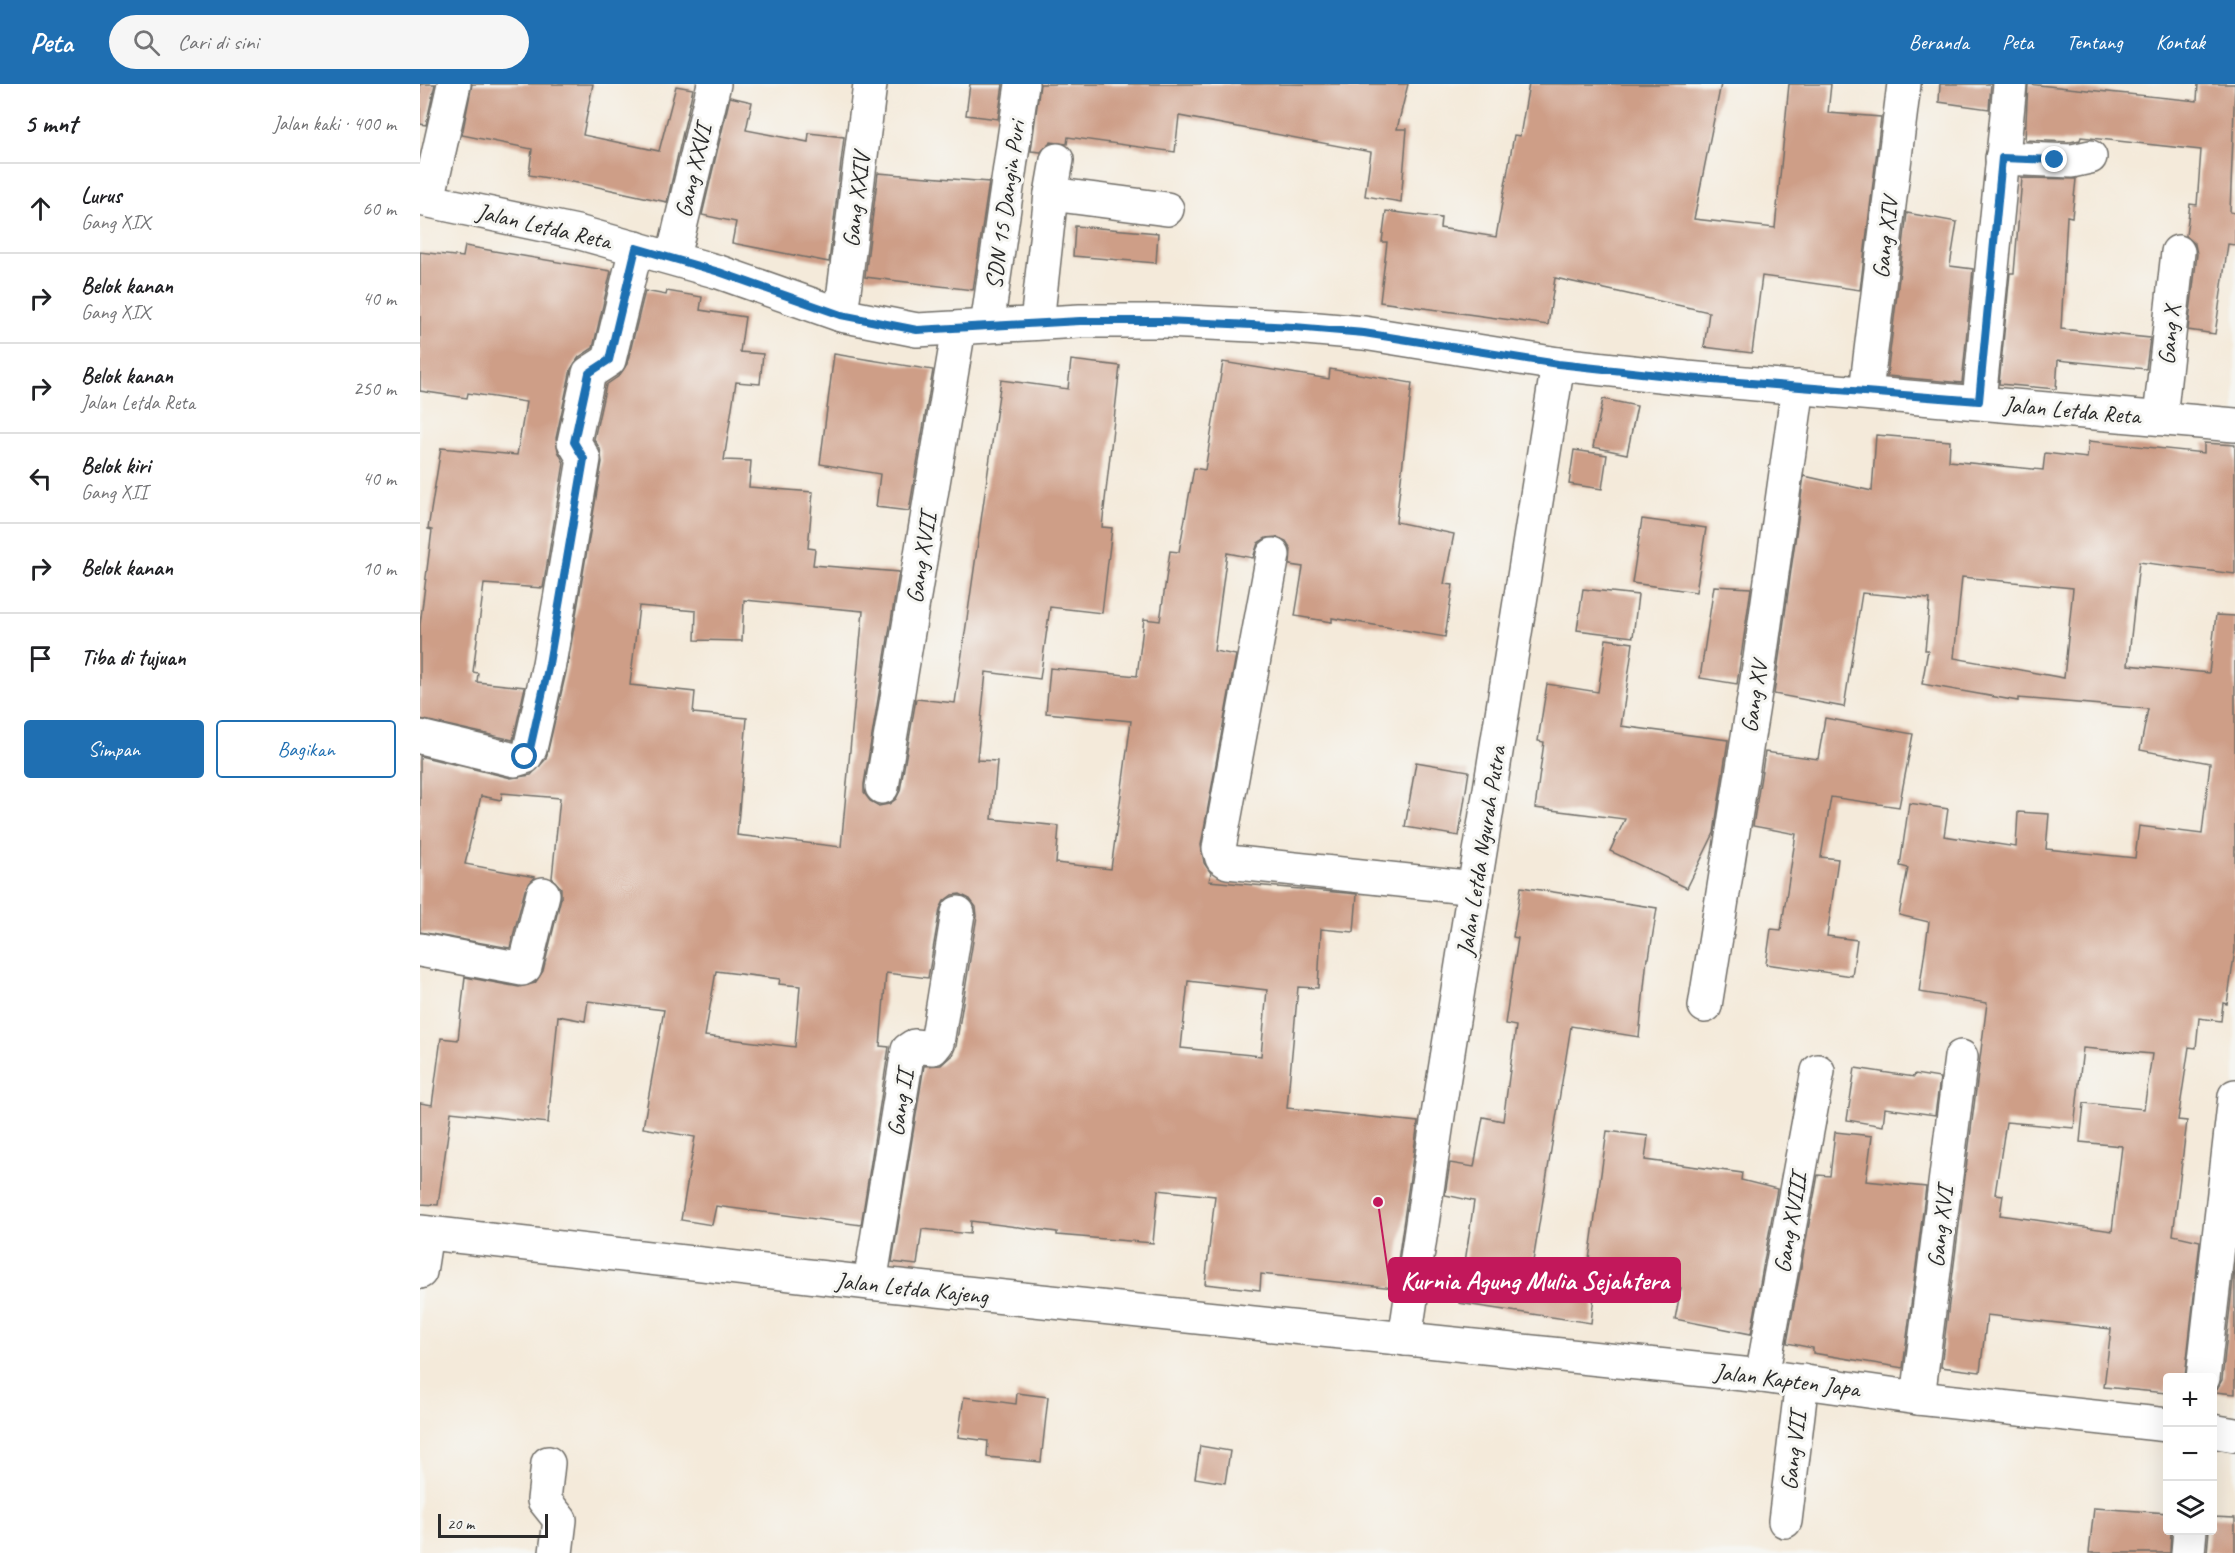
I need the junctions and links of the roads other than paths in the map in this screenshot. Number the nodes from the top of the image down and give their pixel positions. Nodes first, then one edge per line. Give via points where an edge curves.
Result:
1 (454, 84) edge
2 (714, 84) edge
3 (870, 84) edge
4 (1022, 84) edge
5 (1904, 84) edge
6 (2010, 84) edge
7 (2090, 157) dead end
8 (2002, 158) junction
9 (1057, 160) dead end
10 (1051, 195) junction
11 (424, 200) edge
12 (1167, 209) dead end
13 (636, 248) junction
14 (2178, 252) dead end
15 (673, 257) junction
16 (841, 315) junction
17 (1037, 323) junction
18 (973, 327) junction
19 (1558, 364) junction
20 (1798, 387) junction
21 (1866, 391) junction
22 (1979, 401) junction
23 (2160, 418) junction
24 (2235, 425) edge
25 (1273, 555) dead end
26 (420, 737) edge
27 (882, 787) dead end
28 (1475, 888) junction
29 (543, 894) dead end
30 (958, 913) dead end
31 (420, 950) edge
32 (1705, 1006) dead end
33 (1961, 1057) dead end
34 (1818, 1071) dead end
35 (2235, 1096) edge
36 (423, 1232) edge
37 (420, 1272) edge
38 (870, 1283) junction
39 (1405, 1339) junction
40 (2203, 1373) edge
41 (1762, 1376) junction
42 (1802, 1381) junction
43 (1918, 1398) junction
44 (2163, 1424) edge
45 (2217, 1432) edge
46 (2235, 1435) edge
47 (548, 1463) dead end
48 (1785, 1521) dead end
49 (2190, 1535) edge
50 (556, 1553) edge
51 (2188, 1553) edge

1 - 11 street
2 - 15 street, Gang XXVI
3 - 16 street, Gang XXIV
4 - 18 street, SDN 15 Dangin Puri
5 - 21 street, Gang XIV
6 - 8 street
7 - 8 street via 2072,161
8 - 22 street
9 - 10 street
10 - 12 street
10 - 17 street
11 - 13 street, Jalan Letda Reta via 528,220
13 - 15 street, Jalan Letda Reta
13 - 26 street via 609,360 589,373 574,442 584,459 549,664 530,749 525,757 515,760
14 - 23 street, Gang X
15 - 16 street, Jalan Letda Reta
16 - 18 street, Jalan Letda Reta via 917,330
17 - 18 street, Jalan Letda Reta
17 - 19 street, Jalan Letda Reta via 1165,321 1294,327 1364,333
18 - 27 street, Gang XVII
19 - 20 street, Jalan Letda Reta
19 - 28 street, Jalan Letda Ngurah Putra
20 - 21 street, Jalan Letda Reta
20 - 32 street, Gang XV
21 - 22 street, Jalan Letda Reta
22 - 23 street, Jalan Letda Reta
23 - 24 street, Jalan Letda Reta
25 - 28 street via 1219,848 1222,858 1228,862
28 - 39 street, Jalan Letda Ngurah Putra
29 - 31 street via 522,969
30 - 38 street, Gang II via 938,1043 908,1050
33 - 43 street, Gang XVI
34 - 41 street, Gang XVIII
35 - 40 street
36 - 37 street
36 - 38 street, Jalan Letda Kajeng
38 - 39 street, Jalan Letda Kajeng
39 - 41 street, Jalan Kapten Japa
41 - 42 street, Jalan Kapten Japa
42 - 43 street, Jalan Kapten Japa
42 - 48 street, Gang VII
43 - 44 street, Jalan Kapten Japa
45 - 46 street
47 - 50 street via 544,1494 560,1520
49 - 51 street

